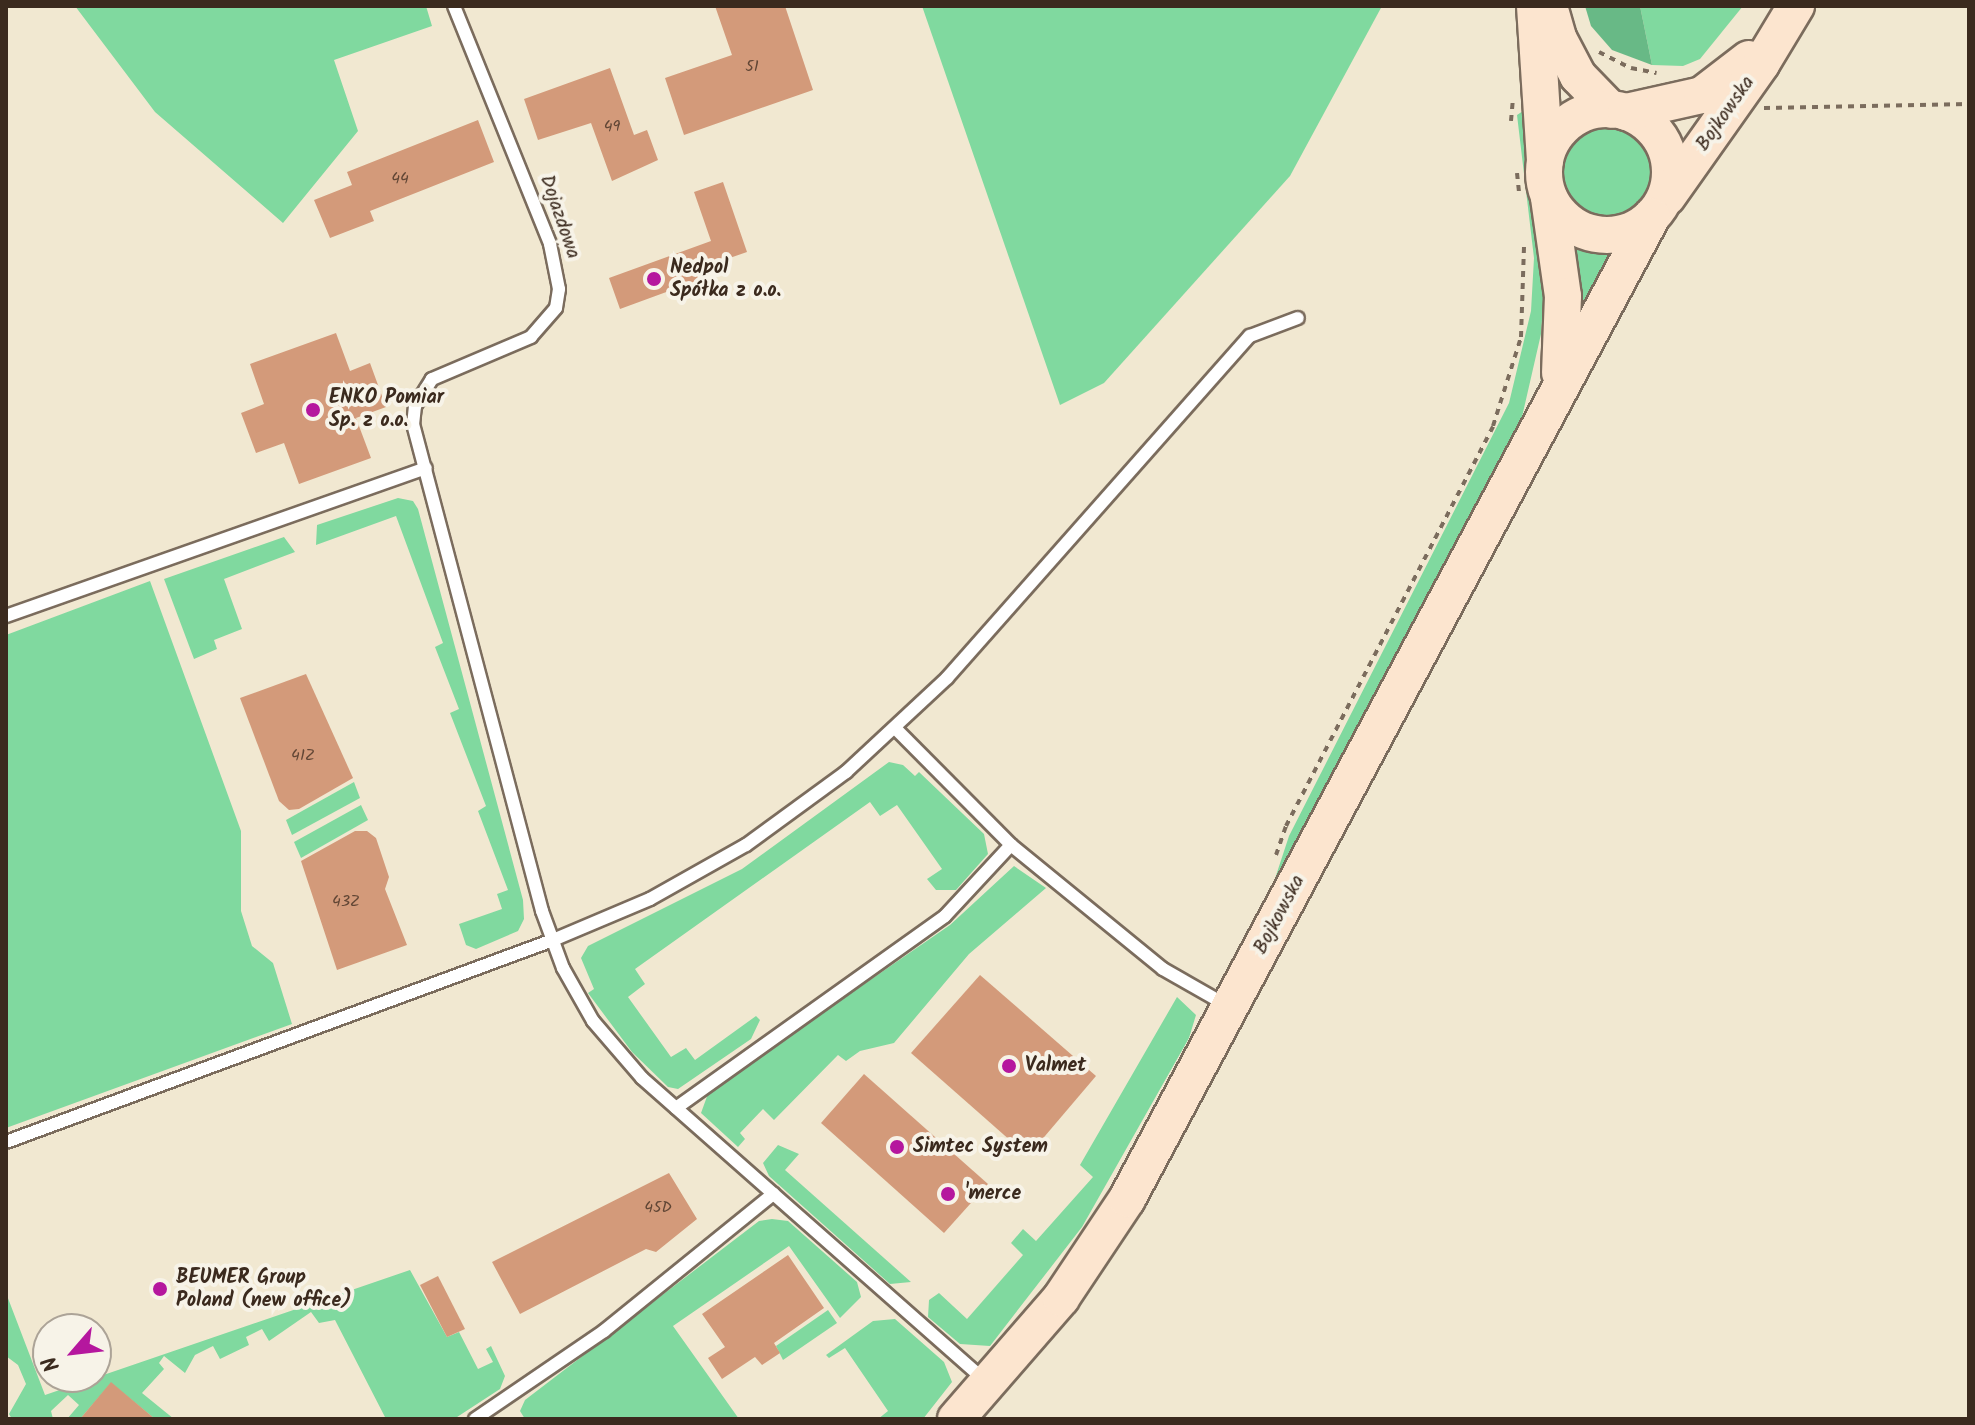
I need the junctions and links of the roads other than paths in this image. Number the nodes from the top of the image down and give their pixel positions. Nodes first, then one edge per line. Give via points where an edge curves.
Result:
1 (454, 6) edge
2 (1535, 6) edge
3 (1549, 6) edge
4 (1790, 14) edge
5 (1618, 111) junction
6 (1530, 160) junction
7 (1535, 200) junction
8 (1658, 209) junction
9 (1298, 318) dead end
10 (1560, 383) junction
11 (426, 468) junction
12 (6, 616) edge
13 (896, 729) junction
14 (1011, 845) junction
15 (553, 940) junction
16 (1231, 1008) junction
17 (676, 1108) junction
18 (6, 1142) edge
19 (773, 1194) junction
20 (989, 1384) junction
21 (962, 1416) edge
22 (475, 1419) edge

1 - 11 lane, Dojazdowa via 550,244 559,289 556,308 531,337 447,371 421,391 413,424
2 - 6 street, Bojkowska
3 - 5 street via 1578,76
4 - 5 street, Bojkowska via 1737,72 1702,95
4 - 8 street, Bojkowska
5 - 6 street, Bojkowska via 1592,111 1568,123
5 - 8 street via 1642,120 1665,148 1670,166
6 - 7 street, Bojkowska
7 - 8 street via 1571,225 1605,236 1638,227
7 - 10 street, Bojkowska via 1563,296
8 - 10 street, Bojkowska
9 - 13 lane via 1250,336
10 - 16 street, Bojkowska
11 - 12 lane
11 - 15 lane, Dojazdowa
13 - 14 lane
13 - 15 lane via 746,845 650,899
14 - 16 lane via 1163,969
14 - 17 lane via 945,916
15 - 17 lane, Dojazdowa via 593,1021
15 - 18 lane
16 - 20 street, Bojkowska via 1096,1249
17 - 19 lane, Dojazdowa
19 - 20 lane, Dojazdowa
19 - 22 lane via 604,1331
20 - 21 street, Bojkowska

